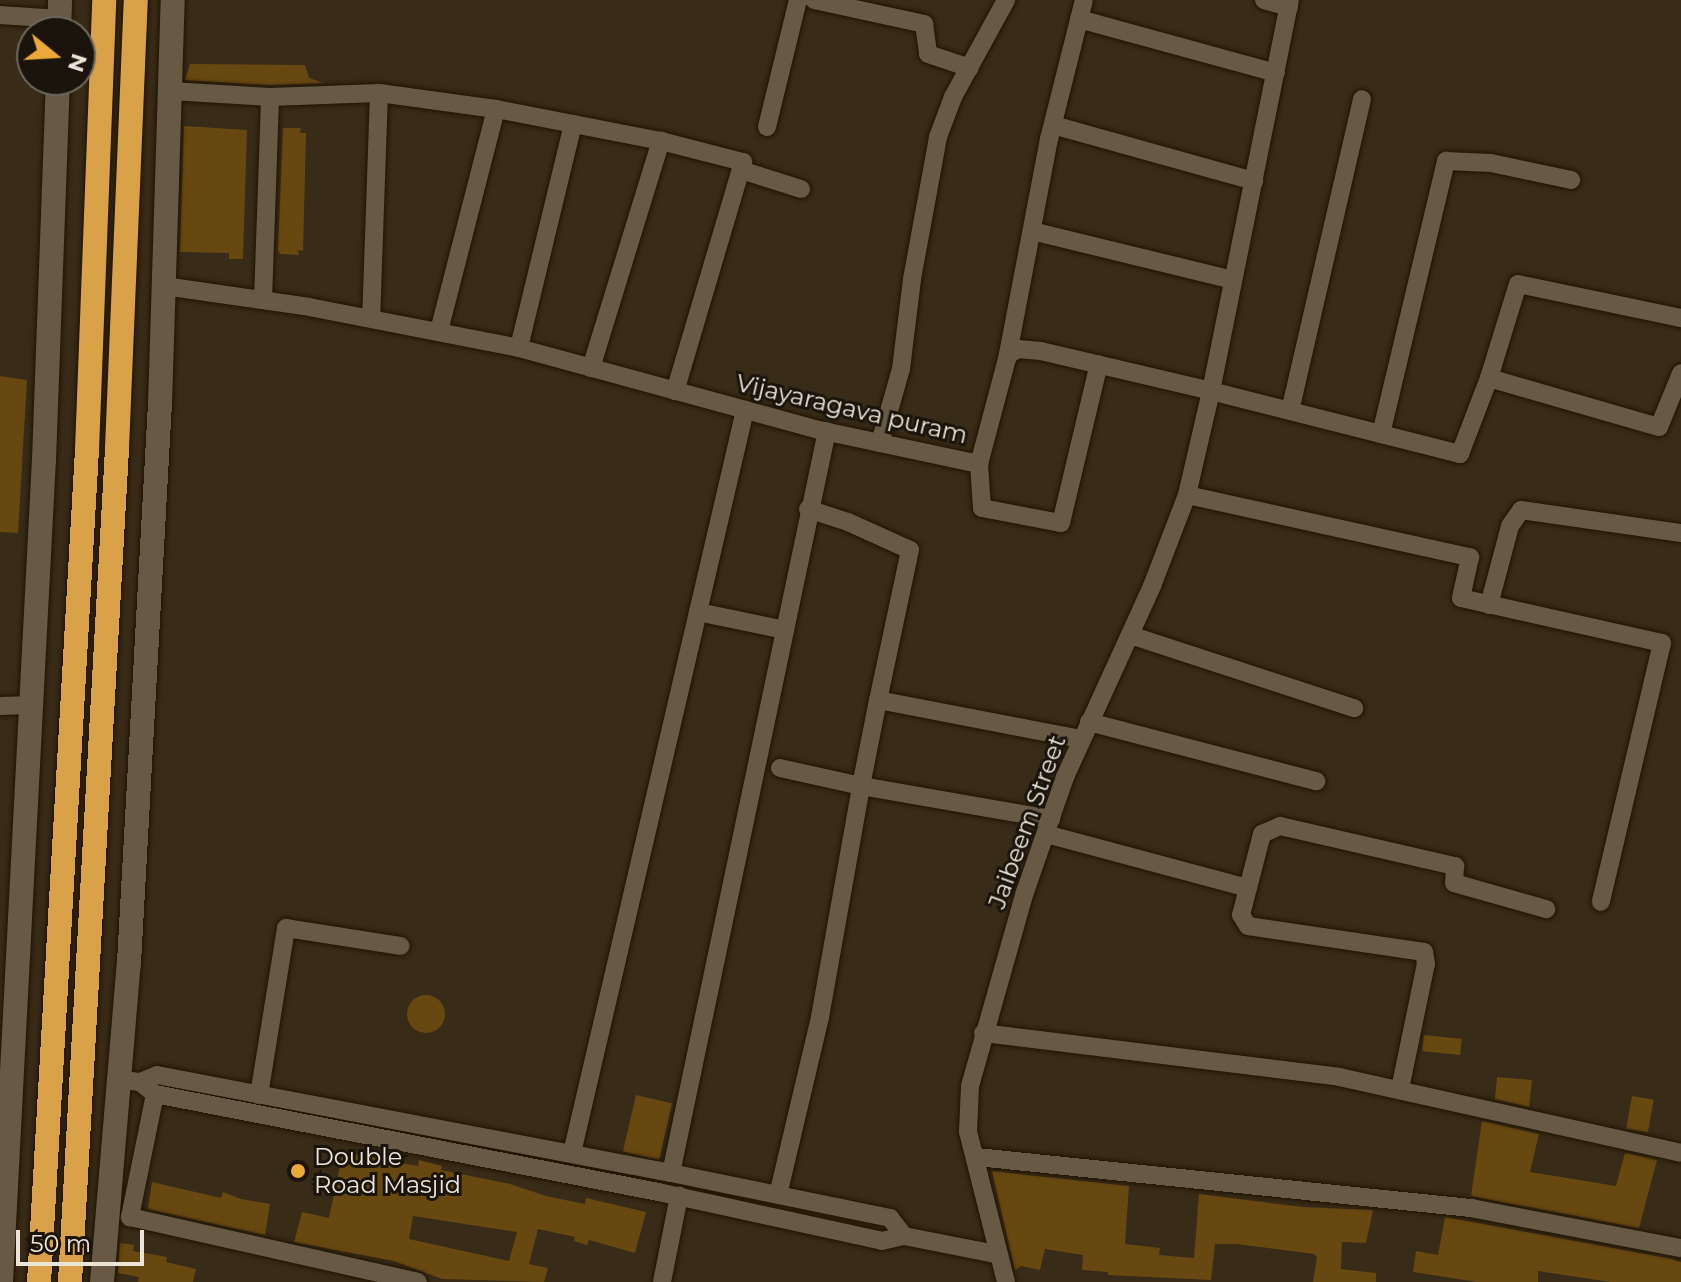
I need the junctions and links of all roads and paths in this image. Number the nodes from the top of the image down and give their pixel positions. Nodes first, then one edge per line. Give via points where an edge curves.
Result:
1 (104, 0) edge
2 (136, 0) edge
3 (173, 0) edge
4 (798, 0) edge
5 (814, 0) edge
6 (1006, 0) edge
7 (1084, 0) edge
8 (1264, 0) edge
9 (1289, 4) edge
10 (0, 15) edge
11 (30, 16) edge
12 (1079, 19) junction
13 (970, 68) junction
14 (1276, 73) junction
15 (171, 91) junction
16 (379, 93) junction
17 (57, 96) edge
18 (270, 97) junction
19 (1362, 99) dead end
20 (496, 109) junction
21 (573, 124) junction
22 (1053, 125) junction
23 (767, 127) dead end
24 (661, 141) junction
25 (741, 170) junction
26 (1571, 180) dead end
27 (1254, 181) junction
28 (801, 189) dead end
29 (1032, 231) junction
30 (1233, 280) junction
31 (164, 286) junction
32 (263, 300) junction
33 (371, 318) junction
34 (1681, 318) edge
35 (439, 331) junction
36 (519, 348) junction
37 (1007, 359) junction
38 (1099, 364) junction
39 (591, 368) junction
40 (1680, 376) edge
41 (1489, 378) junction
42 (675, 391) junction
43 (1211, 391) junction
44 (745, 410) junction
45 (1290, 411) junction
46 (827, 431) junction
47 (1381, 434) junction
48 (880, 443) junction
49 (979, 464) junction
50 (1187, 495) junction
51 (808, 509) junction
52 (1681, 533) edge
53 (1489, 605) junction
54 (698, 612) junction
55 (785, 630) junction
56 (1130, 635) junction
57 (878, 700) junction
58 (31, 705) junction
59 (0, 706) edge
60 (1354, 708) dead end
61 (1085, 730) junction
62 (780, 768) dead end
63 (1316, 781) dead end
64 (861, 786) junction
65 (1048, 826) junction
66 (1248, 888) junction
67 (1601, 902) dead end
68 (1546, 909) dead end
69 (401, 946) dead end
70 (983, 1033) junction
71 (137, 1085) junction
72 (1400, 1089) junction
73 (259, 1095) junction
74 (572, 1153) junction
75 (1681, 1153) edge
76 (977, 1157) junction
77 (671, 1173) junction
78 (778, 1195) junction
79 (679, 1196) junction
80 (904, 1236) junction
81 (1681, 1248) edge
82 (996, 1254) junction
83 (1, 1282) edge
84 (39, 1282) edge
85 (70, 1282) edge
86 (102, 1282) edge
87 (418, 1282) edge
88 (662, 1282) edge
89 (1006, 1282) edge
90 (1017, 1282) edge

1 - 84 highway via 87,450
2 - 85 highway via 117,448
3 - 15 main road
4 - 23 street
5 - 13 street via 924,24 928,54
6 - 13 street
7 - 12 street, Vijayaragava puram
8 - 9 street
9 - 14 street
10 - 11 street
12 - 14 street
12 - 22 street, Vijayaragava puram
13 - 48 street via 938,137 901,369
14 - 27 street
15 - 18 street
15 - 31 main road
16 - 18 street
16 - 20 street
16 - 33 street
17 - 58 main road
18 - 32 street
19 - 45 street
20 - 21 street
20 - 35 street
21 - 24 street
21 - 36 street
22 - 27 street
22 - 29 street, Vijayaragava puram
24 - 25 street via 743,162
24 - 39 street
25 - 28 street
25 - 42 street
26 - 47 street via 1491,163 1446,161
27 - 30 street
29 - 30 street
29 - 37 street, Vijayaragava puram
30 - 43 street
31 - 32 street, Vijayaragava puram
31 - 71 main road via 129,963
32 - 33 street, Vijayaragava puram
33 - 35 street, Vijayaragava puram
34 - 41 street via 1518,284
35 - 36 street, Vijayaragava puram
36 - 39 street, Vijayaragava puram
37 - 38 street via 1018,349
37 - 49 street, Vijayaragava puram
38 - 43 street
38 - 49 street via 1061,523 982,508
39 - 42 street, Vijayaragava puram
40 - 41 street via 1659,427
41 - 47 street via 1460,454
42 - 44 street, Vijayaragava puram
43 - 45 street
43 - 50 street, Jaibeem Street
44 - 46 street, Vijayaragava puram
44 - 54 street
45 - 47 street
46 - 48 street, Vijayaragava puram
46 - 51 street
48 - 49 street, Vijayaragava puram
50 - 53 street via 1470,557 1461,598
50 - 56 street, Jaibeem Street
51 - 55 street
51 - 57 street via 910,550
52 - 53 street via 1521,510 1510,526
53 - 67 street via 1662,643
54 - 55 street
54 - 74 street
55 - 77 street
56 - 60 street
56 - 61 street, Jaibeem Street
57 - 61 street
57 - 64 street
58 - 59 street
58 - 83 main road
61 - 63 street
61 - 65 street, Jaibeem Street
62 - 64 street
64 - 65 street
64 - 78 street via 820,1017
65 - 66 street
65 - 70 street, Jaibeem Street
66 - 68 street via 1262,834 1280,826 1455,866 1454,883
66 - 72 street via 1241,915 1248,926 1424,952 1426,964
69 - 73 street via 286,928
70 - 72 street
70 - 76 street, Jaibeem Street via 970,1086 968,1132
71 - 73 street via 157,1075
71 - 79 street
71 - 86 main road
71 - 87 street via 130,1217
72 - 75 street
73 - 74 street
74 - 77 street
76 - 81 street via 1471,1208
76 - 82 street, Jaibeem Street
77 - 78 street
78 - 80 street via 890,1218
79 - 80 street via 882,1241
79 - 88 street
80 - 82 street
82 - 89 street, Jaibeem Street
89 - 90 street

